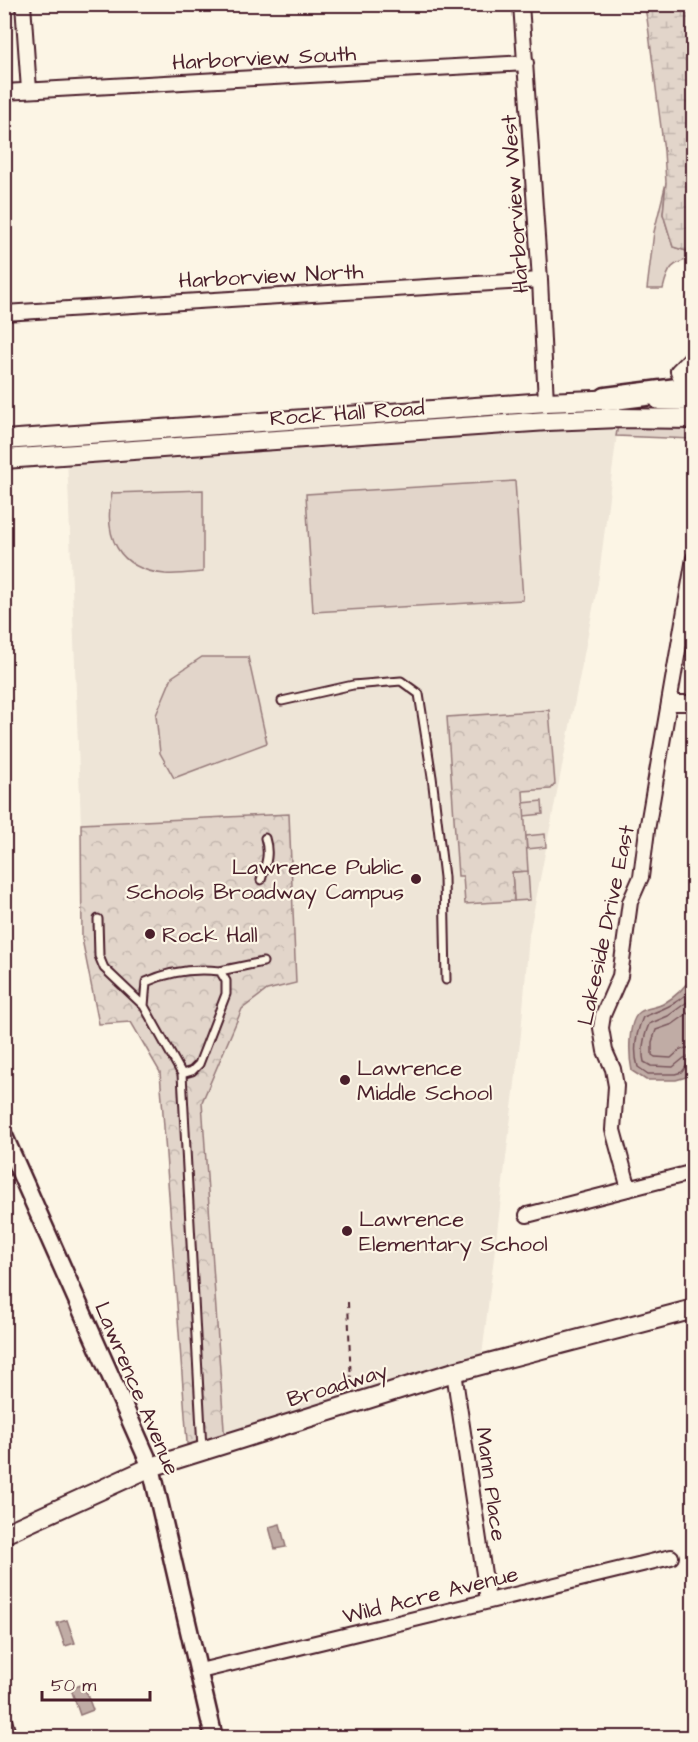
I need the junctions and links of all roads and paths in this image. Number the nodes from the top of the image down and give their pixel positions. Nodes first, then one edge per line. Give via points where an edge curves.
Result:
1 (23, 4) edge
2 (521, 4) edge
3 (526, 63) junction
4 (29, 90) junction
5 (4, 92) edge
6 (540, 280) junction
7 (4, 313) edge
8 (693, 355) edge
9 (691, 392) edge
10 (606, 399) joint
11 (546, 402) junction
12 (693, 419) edge
13 (305, 420) junction
14 (307, 439) junction
15 (4, 440) edge
16 (4, 459) edge
17 (693, 558) edge
18 (282, 701) dead end
19 (669, 703) junction
20 (693, 703) edge
21 (265, 837) dead end
22 (261, 880) dead end
23 (98, 919) dead end
24 (263, 962) dead end
25 (220, 971) junction
26 (446, 980) dead end
27 (144, 1006) junction
28 (182, 1074) junction
29 (4, 1136) edge
30 (693, 1172) edge
31 (629, 1188) junction
32 (527, 1215) dead end
33 (348, 1302) dead end
34 (693, 1308) edge
35 (454, 1372) junction
36 (351, 1386) dead end
37 (202, 1451) junction
38 (151, 1467) junction
39 (4, 1534) edge
40 (671, 1557) dead end
41 (488, 1601) junction
42 (200, 1671) junction
43 (4, 1720) edge
44 (9, 1737) edge
45 (214, 1737) edge

1 - 4 street
2 - 3 street, Harborview West
3 - 4 street, Harborview South
3 - 6 street, Harborview West
4 - 5 street, Harborview South
6 - 7 street, Harborview North
6 - 11 street, Harborview West
8 - 9 street via 678,371
9 - 10 highway
10 - 11 main road, Rock Hall Road
11 - 13 main road, Rock Hall Road
12 - 14 main road, Rock Hall Road via 571,420
13 - 14 main road
13 - 15 main road, Rock Hall Road
14 - 16 main road, Rock Hall Road
17 - 19 street, Lakeside Drive East
18 - 26 lane via 353,685 401,681 418,694 444,877
19 - 20 street
19 - 31 street, Lakeside Drive East via 641,877 630,902 620,976 601,1028 616,1086 613,1130
21 - 22 lane via 269,850
23 - 27 lane via 99,956 104,968
24 - 25 lane
25 - 27 lane via 162,974 146,982
25 - 28 lane via 226,981 226,994 199,1064
27 - 28 lane
28 - 37 lane
29 - 38 street, Lawrence Avenue
30 - 31 street
31 - 32 street
33 - 36 path
34 - 35 main road, Broadway
35 - 37 main road, Broadway
35 - 41 street, Mann Place
37 - 38 main road, Broadway
38 - 39 main road, Broadway
38 - 42 street, Lawrence Avenue
40 - 41 street, Wild Acre Avenue
41 - 42 street, Wild Acre Avenue
42 - 45 street, Lawrence Avenue
43 - 44 street

